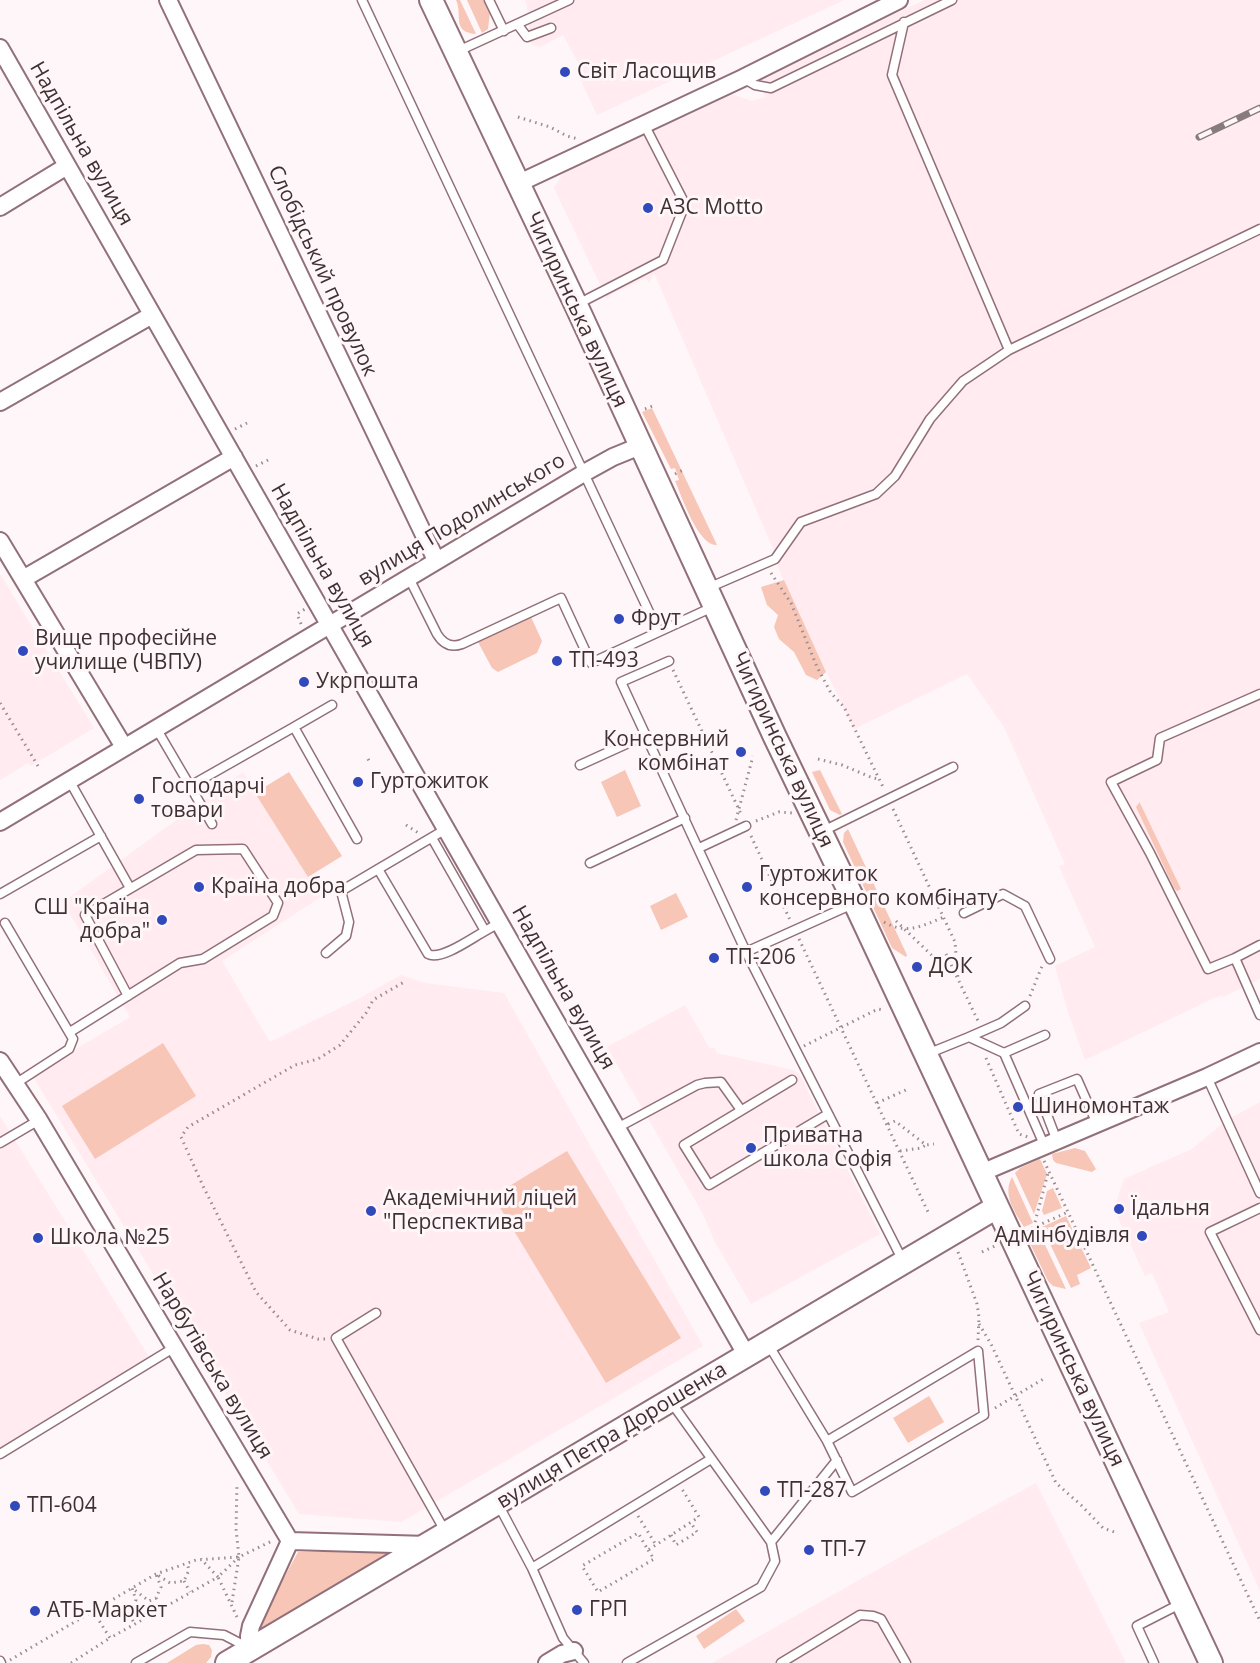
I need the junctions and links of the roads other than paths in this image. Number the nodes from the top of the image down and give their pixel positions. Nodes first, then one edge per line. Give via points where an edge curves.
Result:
1 (168, 0) edge
2 (362, 0) edge
3 (431, 0) edge
4 (489, 0) edge
5 (569, 0) edge
6 (952, 0) edge
7 (890, 2) edge
8 (904, 22) junction
9 (518, 24) junction
10 (551, 28) dead end
11 (504, 31) junction
12 (0, 48) edge
13 (456, 53) junction
14 (743, 78) junction
15 (644, 124) junction
16 (67, 166) junction
17 (517, 184) junction
18 (0, 207) edge
19 (1260, 229) edge
20 (576, 305) junction
21 (152, 315) junction
22 (1009, 350) junction
23 (0, 402) edge
24 (640, 446) junction
25 (234, 457) junction
26 (584, 473) junction
27 (0, 541) edge
28 (436, 560) junction
29 (408, 577) junction
30 (23, 579) junction
31 (711, 597) junction
32 (329, 625) junction
33 (658, 631) junction
34 (669, 661) dead end
35 (1260, 694) edge
36 (332, 705) dead end
37 (294, 727) junction
38 (156, 728) junction
39 (646, 735) junction
40 (124, 747) junction
41 (580, 765) dead end
42 (953, 767) dead end
43 (69, 780) junction
44 (190, 786) junction
45 (685, 818) junction
46 (0, 822) edge
47 (212, 824) dead end
48 (746, 826) road end
49 (821, 832) junction
50 (439, 834) junction
51 (101, 836) junction
52 (357, 838) dead end
53 (699, 848) junction
54 (590, 863) dead end
55 (378, 869) junction
56 (130, 888) junction
57 (0, 894) edge
58 (859, 912) junction
59 (964, 912) dead end
60 (4, 923) dead end
61 (492, 927) junction
62 (1260, 945) edge
63 (746, 952) junction
64 (326, 953) dead end
65 (1235, 958) junction
66 (1050, 959) dead end
67 (128, 996) junction
68 (1025, 1006) road end
69 (1260, 1015) edge
70 (70, 1032) junction
71 (1045, 1035) dead end
72 (969, 1037) junction
73 (1260, 1052) edge
74 (1004, 1053) junction
75 (926, 1054) junction
76 (0, 1060) edge
77 (1207, 1077) junction
78 (792, 1080) dead end
79 (14, 1084) junction
80 (741, 1110) junction
81 (828, 1113) junction
82 (39, 1120) junction
83 (1097, 1124) junction
84 (617, 1128) junction
85 (0, 1143) edge
86 (1047, 1146) junction
87 (981, 1173) junction
88 (1260, 1192) edge
89 (997, 1207) junction
90 (1260, 1208) edge
91 (903, 1261) junction
92 (376, 1313) dead end
93 (1260, 1330) edge
94 (768, 1343) junction
95 (175, 1347) junction
96 (747, 1356) junction
97 (670, 1401) junction
98 (827, 1441) junction
99 (0, 1454) edge
100 (711, 1459) junction
101 (837, 1460) junction
102 (498, 1504) junction
103 (288, 1538) junction
104 (437, 1539) junction
105 (771, 1542) junction
106 (532, 1568) junction
107 (1183, 1603) junction
108 (249, 1648) junction
109 (579, 1657) edge
110 (136, 1663) edge
111 (227, 1663) edge
112 (547, 1663) edge
113 (627, 1663) edge
114 (781, 1663) edge
115 (906, 1663) edge
116 (1154, 1663) edge
117 (1210, 1663) edge

1 - 28 street, Слобідський провулок
2 - 26 lane
3 - 13 main road, Чигиринська вулиця
4 - 11 lane
5 - 9 lane
6 - 8 lane
7 - 14 street
8 - 14 lane via 771,88
8 - 22 lane via 892,75
9 - 10 lane via 527,37
9 - 11 lane
11 - 13 lane
12 - 16 street, Надпільна вулиця
13 - 17 main road, Чигиринська вулиця
14 - 15 street
15 - 17 street
15 - 20 lane via 685,204 663,260
16 - 18 street
16 - 21 street, Надпільна вулиця
17 - 20 main road, Чигиринська вулиця
19 - 22 lane
20 - 24 main road, Чигиринська вулиця
21 - 23 street
21 - 25 street, Надпільна вулиця
22 - 31 lane via 963,381 930,419 895,476 876,494 801,522 775,560
24 - 26 street, вулиця Подолинського
24 - 31 main road, Чигиринська вулиця
25 - 30 street
25 - 32 street, Надпільна вулиця
26 - 28 street, вулиця Подолинського
26 - 33 lane
27 - 30 street
28 - 29 street, вулиця Подолинського
29 - 32 street, вулиця Подолинського
29 - 33 lane via 437,634 451,646 561,598 591,663
30 - 40 street
31 - 33 lane
31 - 49 main road, Чигиринська вулиця
32 - 38 street, вулиця Подолинського
32 - 50 street, Надпільна вулиця
34 - 39 lane via 621,682
35 - 65 lane via 1160,738 1156,760 1111,782 1208,969
36 - 37 lane
37 - 44 lane
37 - 52 lane
38 - 40 street, вулиця Подолинського
38 - 44 lane
39 - 41 lane
39 - 45 lane
40 - 43 street, вулиця Подолинського
42 - 49 lane
43 - 46 street, вулиця Подолинського
43 - 51 lane
44 - 47 lane
45 - 53 lane
45 - 54 lane
48 - 53 lane
49 - 58 main road, Чигиринська вулиця
50 - 55 lane
50 - 61 street, Надпільна вулиця
51 - 56 lane
51 - 57 lane
53 - 63 lane
55 - 61 lane via 432,957
55 - 64 lane via 341,891 349,922 346,936
56 - 67 lane via 85,915
56 - 67 lane via 196,850 243,849 278,903 273,916 203,960 180,963
58 - 63 lane
58 - 75 main road, Чигиринська вулиця
59 - 66 lane via 1002,894 1025,906
60 - 70 lane
61 - 84 street, Надпільна вулиця
62 - 65 lane
63 - 81 lane
65 - 69 lane
67 - 70 lane
68 - 72 lane via 1005,1021
70 - 79 lane via 73,1039 69,1049
71 - 74 lane
72 - 74 lane
72 - 75 lane
73 - 77 street
74 - 86 lane
75 - 87 main road, Чигиринська вулиця
76 - 79 street, Нарбутівська вулиця
77 - 83 street
77 - 88 lane
78 - 80 lane
79 - 82 street, Нарбутівська вулиця
80 - 81 lane via 684,1144 709,1185
80 - 84 lane via 721,1082 705,1083
81 - 91 lane
82 - 85 lane
82 - 95 street, Нарбутівська вулиця
83 - 86 street
83 - 86 lane via 1077,1079 1039,1094
84 - 96 street, Надпільна вулиця
86 - 87 street
87 - 89 main road, Чигиринська вулиця
89 - 91 main road, вулиця Петра Дорошенка
89 - 107 main road, Чигиринська вулиця
90 - 93 lane via 1210,1232
91 - 94 main road, вулиця Петра Дорошенка
92 - 104 lane via 336,1338
94 - 96 main road, вулиця Петра Дорошенка
94 - 98 lane
95 - 99 lane
95 - 103 street, Нарбутівська вулиця
96 - 97 main road, вулиця Петра Дорошенка
97 - 100 lane
97 - 102 main road, вулиця Петра Дорошенка
98 - 101 lane
98 - 101 lane via 978,1352 984,1414 852,1492
100 - 105 lane
100 - 106 lane
101 - 105 lane
102 - 104 main road, вулиця Петра Дорошенка
102 - 106 lane
103 - 104 street
103 - 108 street via 251,1626
104 - 108 main road, вулиця Петра Дорошенка
105 - 113 lane via 775,1561 761,1587
106 - 109 lane via 563,1638
107 - 116 lane via 1137,1626
107 - 117 main road, Чигиринська вулиця
108 - 110 lane via 224,1635 190,1632
108 - 111 main road, вулиця Петра Дорошенка
109 - 112 street via 562,1654
114 - 115 lane via 860,1615 881,1619

